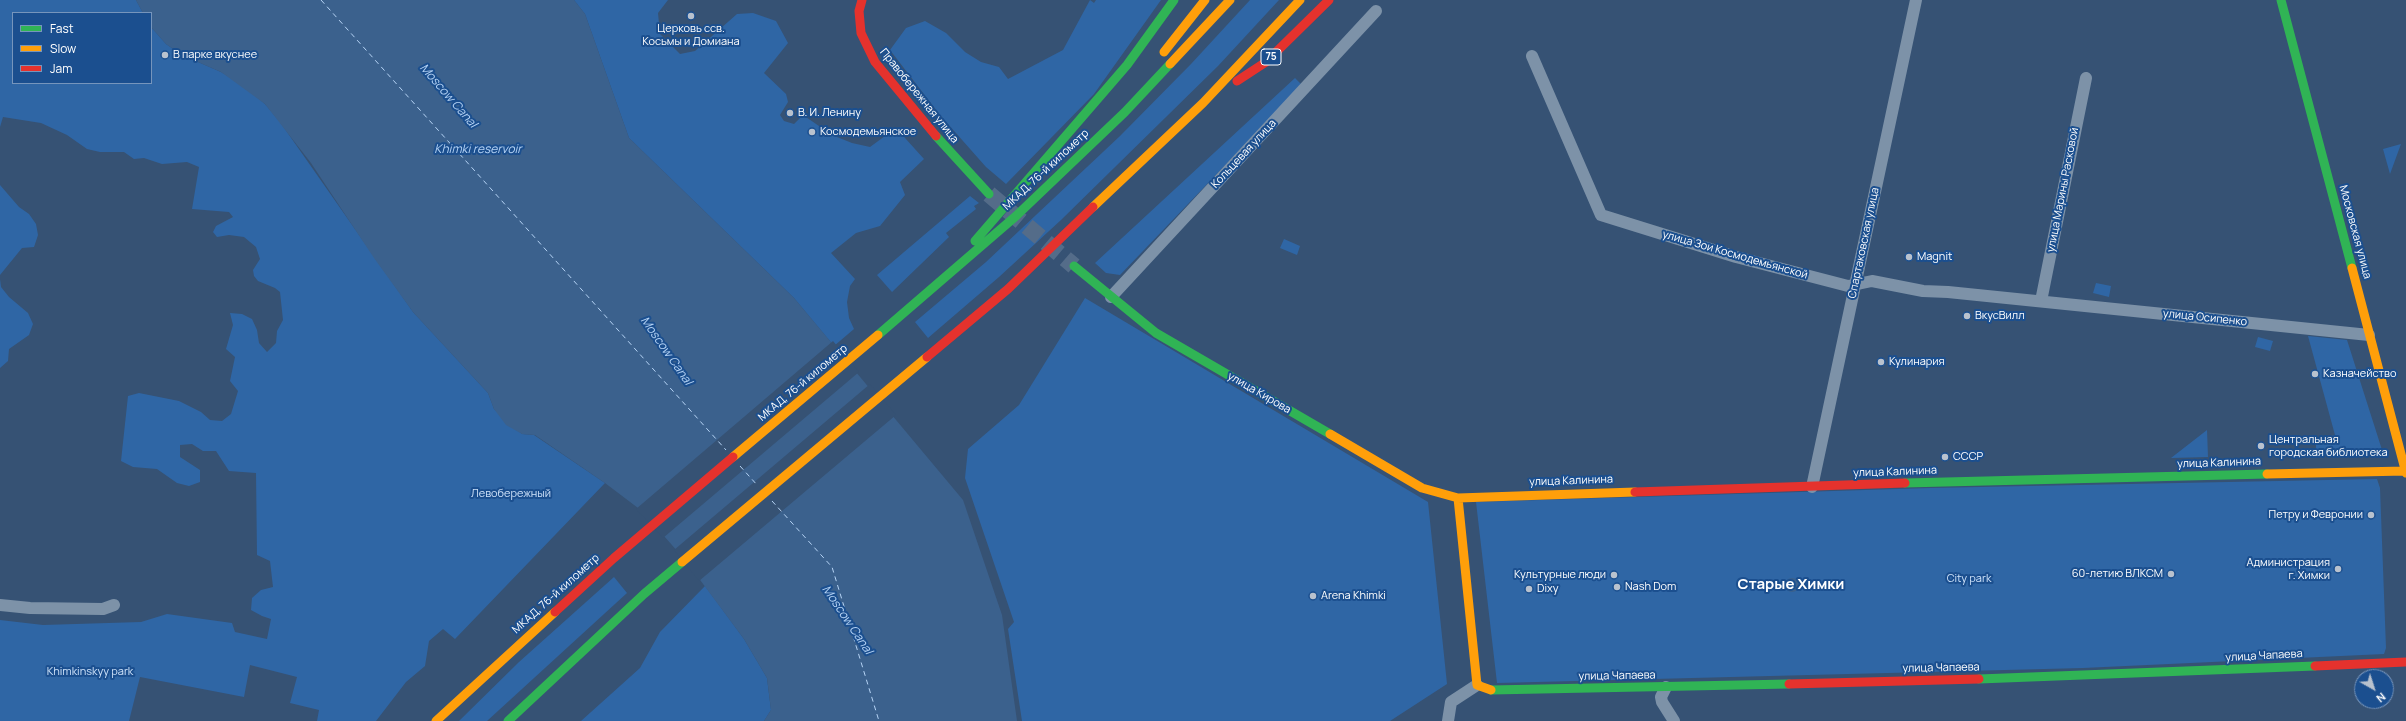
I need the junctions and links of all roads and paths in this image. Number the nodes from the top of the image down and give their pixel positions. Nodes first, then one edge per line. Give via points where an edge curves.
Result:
1 (862, 0) edge
2 (1205, 0) edge
3 (1230, 0) edge
4 (1300, 0) edge
5 (1329, 0) edge
6 (1916, 0) edge
7 (2281, 0) edge
8 (1173, 2) edge
9 (1376, 11) dead end
10 (1532, 56) dead end
11 (1156, 62) dead end
12 (1146, 74) dead end
13 (2086, 78) dead end
14 (1203, 103) junction
15 (1084, 153) junction
16 (989, 194) tunnel mouth
17 (1074, 266) tunnel mouth
18 (1856, 283) junction
19 (929, 292) junction
20 (1111, 297) junction
21 (2041, 301) junction
22 (2370, 335) junction
23 (2406, 472) edge
24 (1812, 487) junction
25 (1458, 498) junction
26 (0, 605) edge
27 (114, 605) dead end
28 (2406, 662) edge
29 (1477, 685) junction
30 (1666, 687) junction
31 (436, 721) edge
32 (508, 721) edge
33 (1448, 721) edge
34 (1674, 721) edge

1 - 16 main road, Правобережная улица via 859,11 861,33 875,62 927,127
2 - 11 main road
3 - 15 main road, МКАД, 76-й километр
4 - 14 main road
5 - 14 main road, 75 via 1266,62
6 - 18 street, Спартаковская улица
7 - 22 main road, Московская улица
8 - 19 main road via 1127,65 1070,134
9 - 20 street, Кольцевая улица
10 - 18 street, улица Зои Космодемьянской via 1601,215 1736,257 1848,286
12 - 15 main road
13 - 21 street, улица Марины Расковой
14 - 32 main road via 1008,289 644,594
15 - 19 main road, МКАД, 76-й километр
17 - 20 main road, улица Кирова
18 - 21 street, улица Зои Космодемьянской via 1872,281 1922,291
18 - 24 street, Спартаковская улица
19 - 31 main road, МКАД, 76-й километр via 614,558
20 - 25 main road, улица Кирова via 1156,333 1422,488
21 - 22 street, улица Осипенко
22 - 23 main road, Московская улица
23 - 24 main road, улица Калинина
24 - 25 main road, улица Калинина
25 - 29 main road
26 - 27 street via 103,610
28 - 30 main road, улица Чапаева via 1951,680 1828,681
29 - 30 main road, улица Чапаева via 1488,690
29 - 33 street via 1451,702
30 - 34 street via 1661,697 1662,702

